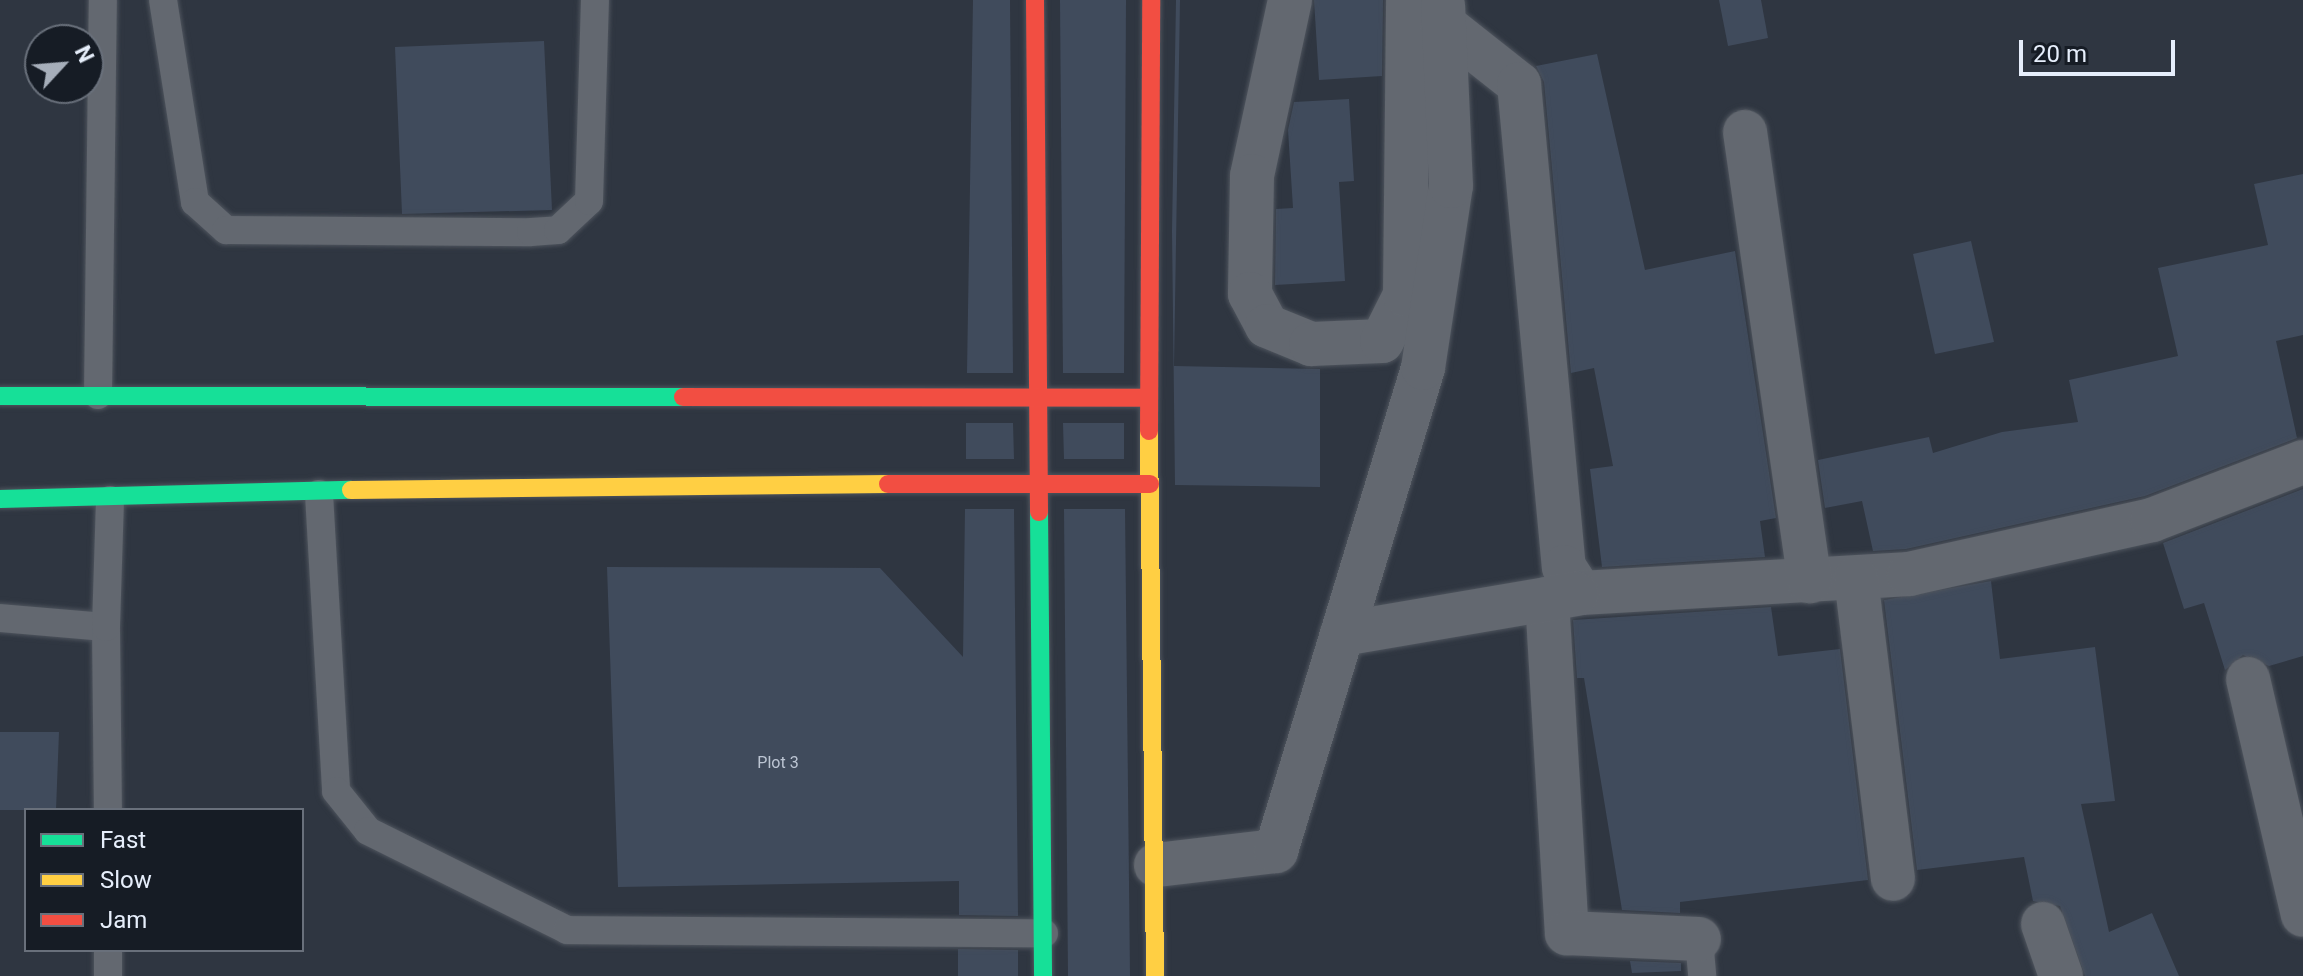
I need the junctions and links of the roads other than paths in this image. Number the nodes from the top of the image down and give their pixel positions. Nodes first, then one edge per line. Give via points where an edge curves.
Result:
1 (103, 0) edge
2 (163, 0) edge
3 (595, 0) edge
4 (1035, 0) edge
5 (1151, 0) edge
6 (1290, 0) edge
7 (1431, 8) edge
8 (1745, 132) dead end
9 (98, 395) junction
10 (0, 396) edge
11 (1149, 398) junction
12 (1037, 399) junction
13 (2303, 462) edge
14 (1150, 484) junction
15 (1037, 485) junction
16 (319, 494) junction
17 (0, 499) edge
18 (110, 500) junction
19 (1856, 578) junction
20 (1810, 581) junction
21 (1564, 596) junction
22 (0, 618) edge
23 (106, 627) junction
24 (1342, 634) junction
25 (2248, 679) dead end
26 (108, 808) edge
27 (1156, 865) junction
28 (1893, 879) dead end
29 (2303, 915) edge
30 (2043, 924) dead end
31 (1044, 933) junction
32 (108, 952) edge
33 (1700, 958) edge
34 (108, 976) edge
35 (1043, 976) edge
36 (1155, 976) edge
37 (2061, 976) edge

1 - 9 lane
2 - 3 lane via 195,202 226,230 531,232 558,230 589,201
4 - 12 main road
5 - 11 main road
6 - 7 street via 1252,176 1250,294 1267,326 1311,344 1382,341 1405,295
7 - 21 street via 1519,84
7 - 24 street via 1451,186 1423,368
8 - 20 street
9 - 10 main road
9 - 12 main road
11 - 12 main road
11 - 14 main road
12 - 15 main road
13 - 19 street via 2152,520 1992,558
14 - 15 main road
14 - 27 main road
15 - 16 main road via 590,484
15 - 31 main road
16 - 18 main road
16 - 31 lane via 336,791 368,831 567,930
17 - 18 main road
18 - 23 lane
19 - 20 street
19 - 28 street
20 - 21 street
21 - 24 street
21 - 33 street via 1567,933
22 - 23 lane
23 - 26 lane
24 - 27 street via 1276,851
25 - 29 street
27 - 36 main road
30 - 37 street
31 - 35 main road
32 - 34 lane

